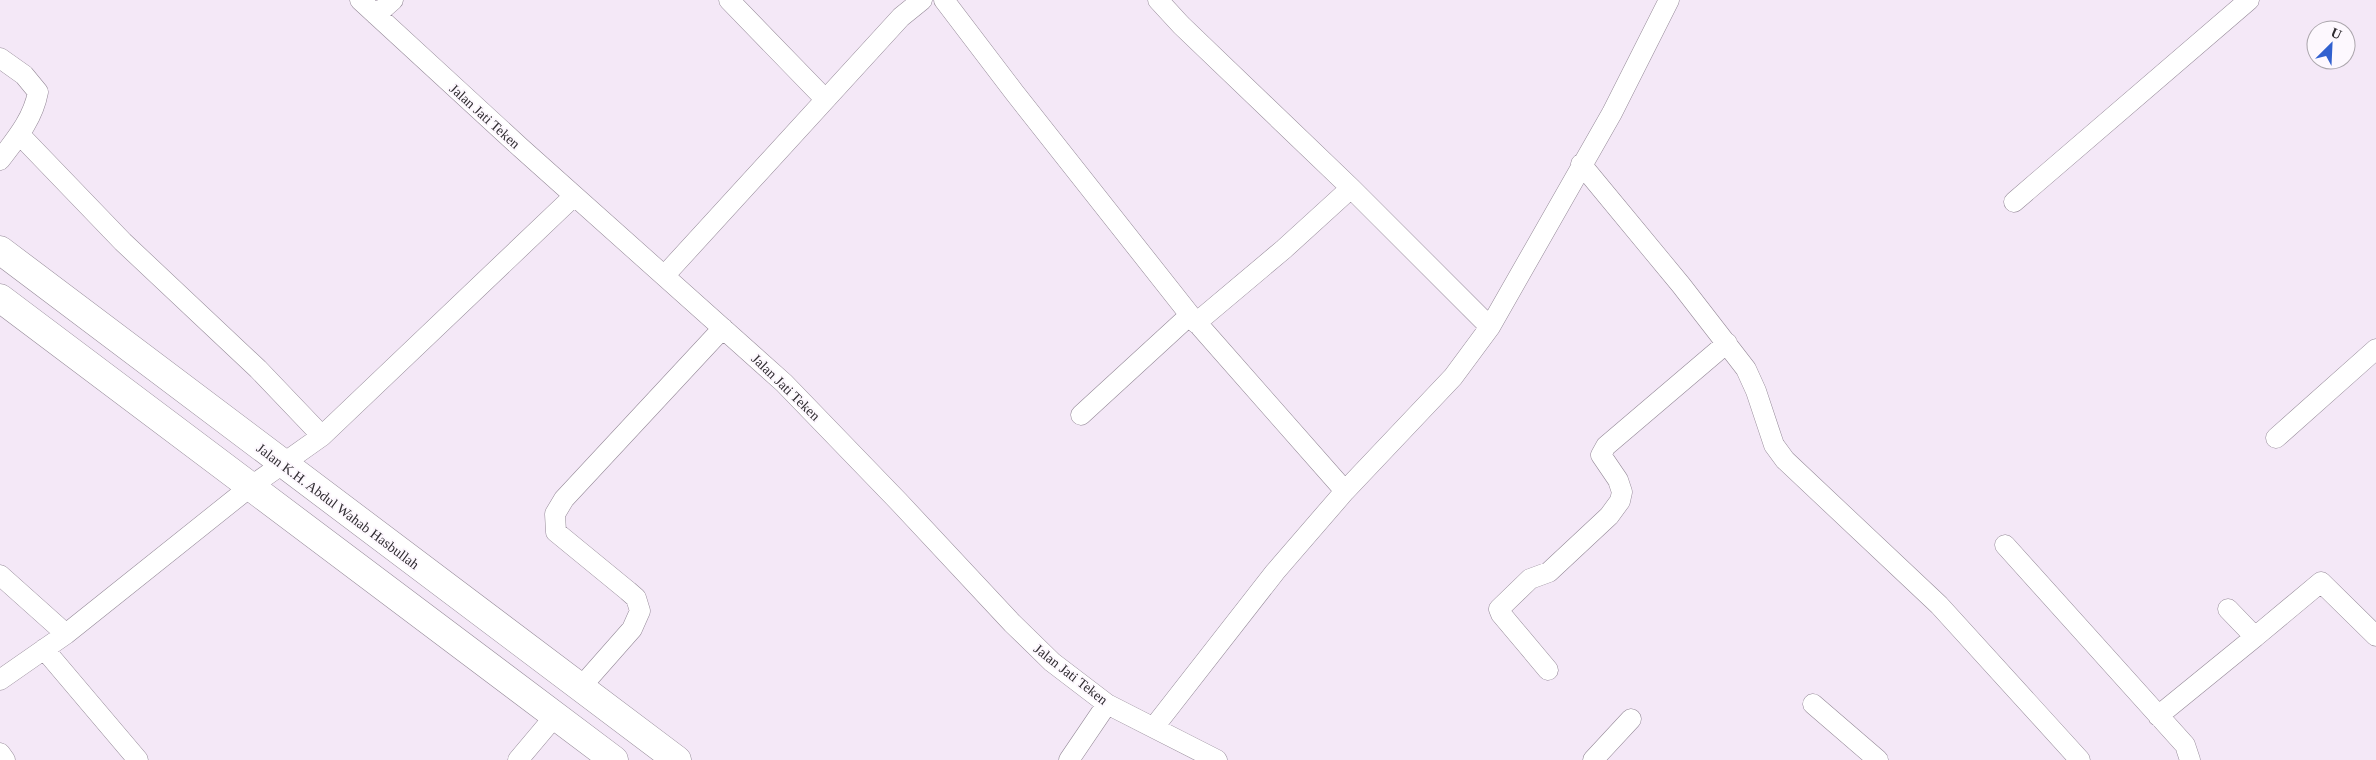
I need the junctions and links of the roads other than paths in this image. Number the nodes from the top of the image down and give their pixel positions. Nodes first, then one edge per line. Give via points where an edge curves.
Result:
1 (360, 0) edge
2 (393, 0) edge
3 (729, 0) edge
4 (922, 0) edge
5 (944, 0) edge
6 (1158, 0) edge
7 (1669, 0) edge
8 (2249, 0) edge
9 (376, 15) junction
10 (0, 58) edge
11 (825, 99) junction
12 (20, 135) junction
13 (0, 160) edge
14 (1581, 164) junction
15 (1351, 188) junction
16 (574, 196) junction
17 (2014, 202) dead end
18 (0, 250) edge
19 (665, 276) junction
20 (0, 298) edge
21 (1193, 319) junction
22 (1490, 327) junction
23 (724, 328) junction
24 (1727, 343) junction
25 (2376, 349) edge
26 (1081, 415) dead end
27 (322, 436) junction
28 (2276, 438) dead end
29 (282, 464) junction
30 (250, 487) junction
31 (1345, 491) junction
32 (2005, 545) dead end
33 (0, 574) edge
34 (2228, 609) dead end
35 (66, 634) junction
36 (2376, 636) edge
37 (2256, 637) junction
38 (44, 648) junction
39 (1548, 670) dead end
40 (0, 680) edge
41 (580, 688) junction
42 (1107, 704) junction
43 (1813, 704) dead end
44 (555, 716) junction
45 (2158, 716) junction
46 (1631, 719) dead end
47 (1154, 728) junction
48 (0, 753) edge
49 (5, 760) edge
50 (138, 760) edge
51 (518, 760) edge
52 (614, 760) edge
53 (677, 760) edge
54 (1069, 760) edge
55 (1217, 760) edge
56 (1593, 760) edge
57 (1878, 760) edge
58 (2080, 760) edge
59 (2190, 760) edge

1 - 9 street, Jalan Jati Teken
2 - 9 street
3 - 11 street
4 - 11 street via 901,16
5 - 21 street
6 - 15 street
7 - 14 street via 1612,113
8 - 17 street
9 - 16 street, Jalan Jati Teken
10 - 12 street via 24,75 38,92 35,109
11 - 19 street
12 - 13 street
12 - 27 street via 123,242 258,369
14 - 22 street
14 - 24 street
15 - 21 street via 1284,249
15 - 22 street
16 - 19 street, Jalan Jati Teken
16 - 27 street
18 - 29 highway, Jalan K.H. Abdul Wahab Hasbullah
19 - 23 street, Jalan Jati Teken
20 - 30 highway
21 - 26 street
21 - 31 street
22 - 31 street via 1453,376
23 - 41 street via 564,499 555,514 556,532 636,598 640,611 632,629
23 - 42 street, Jalan Jati Teken via 804,403 1033,645
24 - 39 street via 1606,446 1601,455 1618,480 1622,492 1620,501 1609,516 1549,572 1530,579 1499,609
24 - 58 street via 1746,369 1774,445 1785,460 1939,604
25 - 28 street
27 - 29 street
29 - 30 street
29 - 41 highway, Jalan K.H. Abdul Wahab Hasbullah
30 - 35 street
30 - 44 highway
31 - 47 street via 1232,625
32 - 45 street
33 - 35 street
34 - 37 street
35 - 38 street
36 - 37 street via 2321,582
37 - 45 street
38 - 40 street
38 - 50 street
41 - 53 highway, Jalan K.H. Abdul Wahab Hasbullah
42 - 47 street, Jalan Jati Teken
42 - 54 street
43 - 57 street
44 - 51 street
44 - 52 highway
45 - 59 street via 2185,745
46 - 56 street
47 - 55 street, Jalan Jati Teken
48 - 49 street

